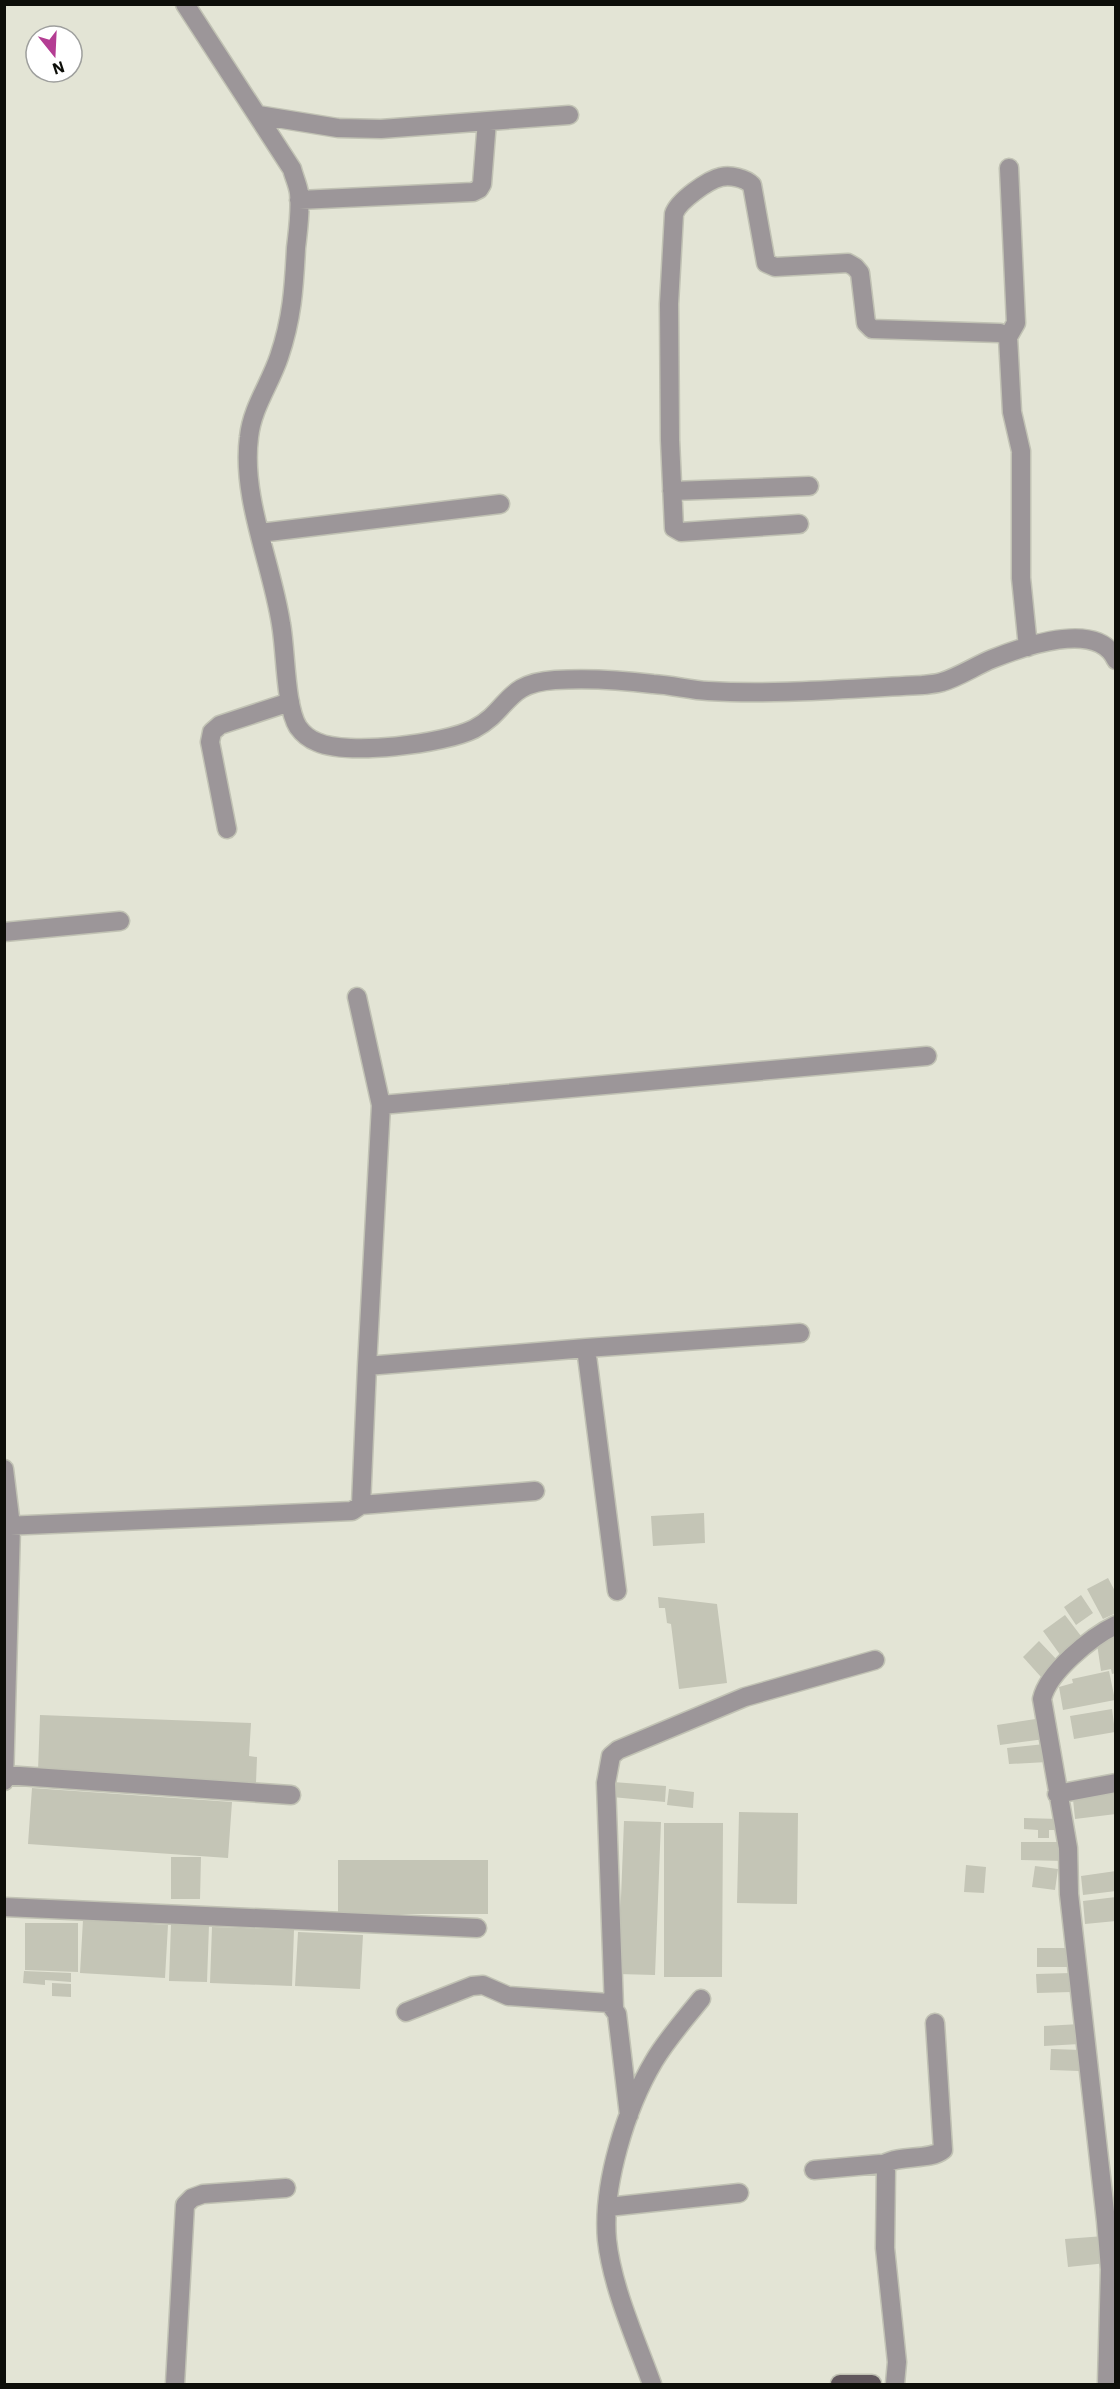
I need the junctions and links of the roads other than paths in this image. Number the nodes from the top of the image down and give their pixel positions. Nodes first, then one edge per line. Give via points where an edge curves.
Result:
1 (185, 4) edge
2 (258, 115) junction
3 (569, 115) dead end
4 (487, 121) junction
5 (1010, 168) dead end
6 (299, 200) junction
7 (1008, 337) junction
8 (809, 486) dead end
9 (672, 491) junction
10 (500, 504) dead end
11 (799, 525) dead end
12 (260, 533) junction
13 (1028, 647) junction
14 (1115, 657) edge
15 (290, 702) junction
16 (227, 829) dead end
17 (120, 921) dead end
18 (4, 932) edge
19 (357, 997) dead end
20 (927, 1056) dead end
21 (381, 1105) junction
22 (800, 1333) dead end
23 (586, 1348) junction
24 (367, 1366) junction
25 (4, 1469) edge
26 (535, 1491) dead end
27 (362, 1505) junction
28 (8, 1526) edge
29 (617, 1591) dead end
30 (1116, 1625) edge
31 (875, 1660) dead end
32 (5, 1775) edge
33 (4, 1781) edge
34 (1116, 1783) edge
35 (1057, 1794) junction
36 (291, 1795) dead end
37 (4, 1907) edge
38 (477, 1928) dead end
39 (701, 1999) dead end
40 (614, 2008) junction
41 (406, 2012) dead end
42 (935, 2023) dead end
43 (630, 2117) junction
44 (884, 2164) junction
45 (814, 2170) dead end
46 (286, 2188) dead end
47 (739, 2193) dead end
48 (608, 2207) junction
49 (1111, 2232) edge
50 (175, 2385) edge
51 (652, 2385) edge
52 (840, 2385) edge
53 (872, 2385) edge
54 (895, 2385) edge
55 (1107, 2385) edge

1 - 2 street
2 - 4 street via 364,129
2 - 6 street via 292,169
3 - 4 street
4 - 6 street via 482,184 473,192
5 - 7 street via 1016,323
6 - 12 street via 291,317 249,437 249,479
7 - 9 street via 1000,333 868,327 860,273 855,267 848,263 775,267 766,263 752,185 743,179 719,177 681,201 674,214 669,304
7 - 13 street via 1012,412 1021,451 1020,570
8 - 9 street
9 - 11 street via 676,531
10 - 12 street
12 - 15 street via 276,594
13 - 14 street via 1088,638
13 - 15 street via 950,679 923,685 746,692 584,679 534,682 521,687 486,722 471,731 399,746 319,744 296,724
15 - 16 street via 220,725 212,732 210,742
17 - 18 street
19 - 21 street
20 - 21 street
21 - 24 street
22 - 23 street
23 - 24 street
23 - 29 street
24 - 27 street
25 - 28 street
26 - 27 street
27 - 28 street via 352,1511
28 - 32 street
30 - 35 street via 1102,1632 1054,1674 1044,1689 1042,1700
31 - 40 street via 745,1697 611,1756 606,1783
32 - 33 street
32 - 36 street
34 - 35 street
35 - 49 street via 1068,1848 1069,1894
37 - 38 street
39 - 43 street via 654,2062
40 - 41 street via 609,2003 508,1996 483,1985
40 - 43 street
42 - 44 street via 943,2150
43 - 48 street via 613,2162
44 - 45 street
44 - 54 street via 885,2248 897,2362
46 - 50 street via 203,2194 185,2205
47 - 48 street
48 - 51 street via 607,2241 617,2283
49 - 55 street
52 - 53 main road

